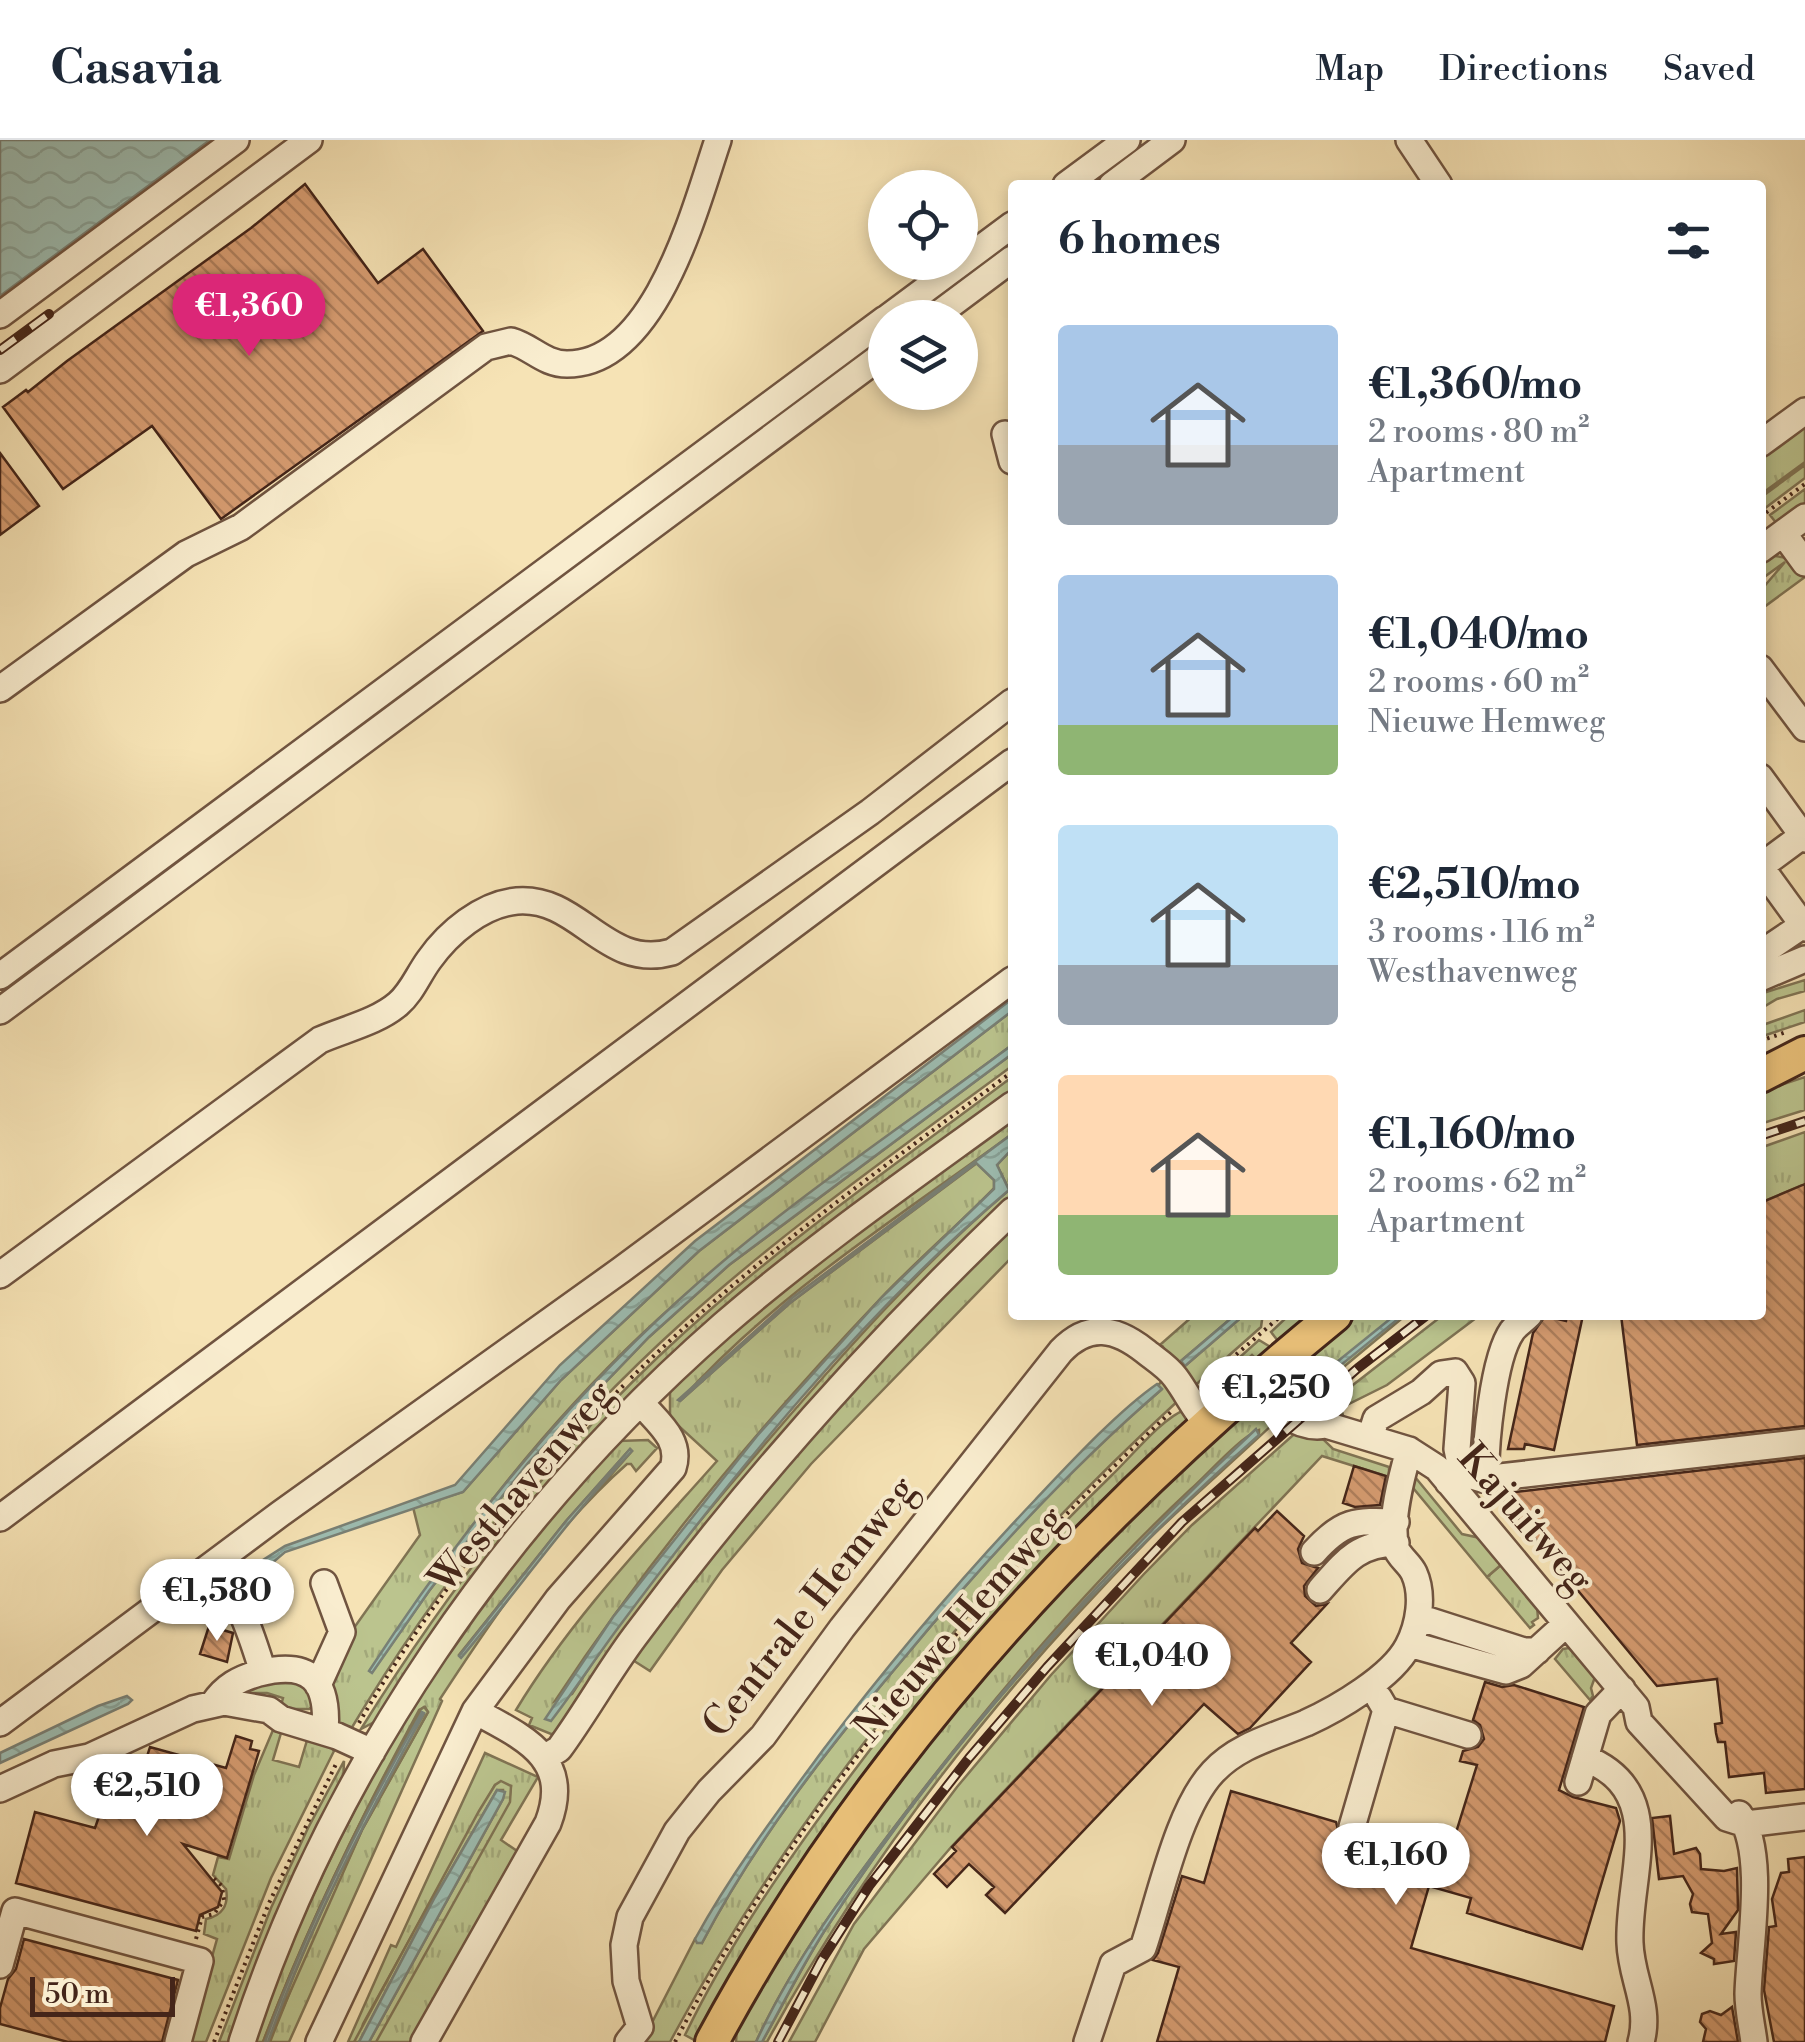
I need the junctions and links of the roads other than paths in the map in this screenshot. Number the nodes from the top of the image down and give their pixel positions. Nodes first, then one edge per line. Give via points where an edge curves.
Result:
1 (236, 140) edge
2 (308, 140) edge
3 (718, 140) edge
4 (1126, 140) edge
5 (1172, 140) edge
6 (1409, 140) edge
7 (1073, 180) edge
8 (1119, 180) edge
9 (1437, 180) edge
10 (1008, 227) edge
11 (1008, 261) edge
12 (910, 300) edge
13 (957, 300) edge
14 (0, 315) edge
15 (868, 331) edge
16 (868, 367) edge
17 (0, 370) edge
18 (1805, 411) edge
19 (1004, 434) dead end
20 (1766, 440) edge
21 (1008, 448) edge
22 (1805, 516) edge
23 (1783, 533) junction
24 (1766, 546) edge
25 (1805, 563) edge
26 (1766, 676) edge
27 (0, 689) edge
28 (1008, 705) edge
29 (1805, 728) edge
30 (1008, 765) edge
31 (1766, 788) edge
32 (1804, 837) edge
33 (1766, 863) edge
34 (1766, 875) edge
35 (1782, 896) junction
36 (1766, 908) edge
37 (1804, 926) edge
38 (1766, 950) edge
39 (1805, 960) edge
40 (0, 976) edge
41 (1766, 976) edge
42 (1008, 983) edge
43 (0, 1011) edge
44 (1805, 1053) edge
45 (1805, 1070) edge
46 (1766, 1073) edge
47 (1766, 1075) edge
48 (1008, 1108) edge
49 (1008, 1214) edge
50 (0, 1275) edge
51 (1328, 1320) edge
52 (1523, 1320) edge
53 (1263, 1375) junction
54 (641, 1403) junction
55 (1206, 1424) junction
56 (1370, 1438) junction
57 (1805, 1442) edge
58 (1409, 1450) junction
59 (1465, 1478) junction
60 (0, 1518) edge
61 (1396, 1532) junction
62 (1314, 1552) dead end
63 (214, 1564) junction
64 (324, 1583) dead end
65 (1320, 1590) dead end
66 (1566, 1624) junction
67 (1414, 1631) junction
68 (263, 1672) junction
69 (318, 1684) junction
70 (1370, 1684) junction
71 (1629, 1698) junction
72 (214, 1704) junction
73 (1386, 1710) junction
74 (475, 1711) junction
75 (0, 1723) edge
76 (304, 1726) junction
77 (1468, 1735) dead end
78 (372, 1752) junction
79 (544, 1758) junction
80 (0, 1790) edge
81 (1805, 1818) edge
82 (1746, 1824) junction
83 (1352, 1826) dead end
84 (0, 1964) edge
85 (178, 2042) edge
86 (242, 2042) edge
87 (318, 2042) edge
88 (424, 2042) edge
89 (628, 2042) edge
90 (712, 2042) edge
91 (1087, 2042) edge
92 (1642, 2042) edge
93 (1754, 2042) edge

1 - 14 street
2 - 17 street
3 - 27 street via 673,265 617,349 563,364 512,341 486,346 241,527 186,554
4 - 7 street
5 - 8 street
6 - 9 street
10 - 12 street
11 - 13 street
15 - 40 street
16 - 43 street
18 - 20 street
19 - 21 street
22 - 23 street
23 - 24 street
23 - 25 street
26 - 29 street
28 - 50 street via 672,952 626,952 547,904 506,902 481,914 440,946 398,1004 320,1040
30 - 60 street
31 - 32 street
32 - 33 street
34 - 35 street
35 - 36 street
35 - 37 street
37 - 38 street
39 - 41 street
42 - 63 street
44 - 46 main road
45 - 47 main road
48 - 54 street, Westhavenweg via 788,1272
49 - 79 street via 909,1311 759,1478 633,1638 560,1750
51 - 53 main road, Nieuwe Hemweg
52 - 59 street via 1504,1351
53 - 55 main road, Nieuwe Hemweg
53 - 56 street, Kajuitweg via 1277,1411
54 - 74 street via 675,1445 673,1468 558,1600
54 - 78 street, Westhavenweg via 500,1564
55 - 89 street, Centrale Hemweg via 1172,1372 1133,1340 1102,1329 1070,1342 763,1736 676,1831 630,1917 624,1964 640,2027
55 - 90 main road, Nieuwe Hemweg via 1034,1596 898,1758 788,1912
56 - 58 street, Kajuitweg
56 - 59 street via 1376,1420 1441,1374 1455,1372 1462,1384 1457,1449
57 - 59 street
58 - 59 street, Kajuitweg
58 - 61 street
59 - 66 street, Kajuitweg
61 - 62 street via 1349,1523
61 - 65 street via 1361,1550
61 - 67 street via 1396,1549 1413,1570 1419,1599
63 - 68 street via 244,1614
63 - 75 street
64 - 69 street via 342,1632
66 - 67 street via 1514,1669 1498,1672
66 - 71 street, Kajuitweg
67 - 70 street via 1391,1670
68 - 69 street via 297,1669
68 - 72 street via 234,1682
69 - 76 street via 324,1702
70 - 73 street
70 - 91 street via 1310,1721 1235,1753 1202,1784 1144,1948 1112,1964
71 - 82 street, Kajuitweg via 1650,1713
71 - 92 street via 1598,1714 1582,1770 1607,1766 1636,1809 1638,1867 1629,1939 1644,2002
72 - 76 street via 269,1710
72 - 80 street
73 - 77 street
73 - 83 street
74 - 79 street via 531,1742
74 - 87 street
76 - 78 street
78 - 86 street, Westhavenweg via 291,1916
79 - 88 street via 554,1789 548,1823
81 - 82 street
82 - 93 street via 1756,1896 1748,1999
84 - 85 street via 15,1911 200,1961

